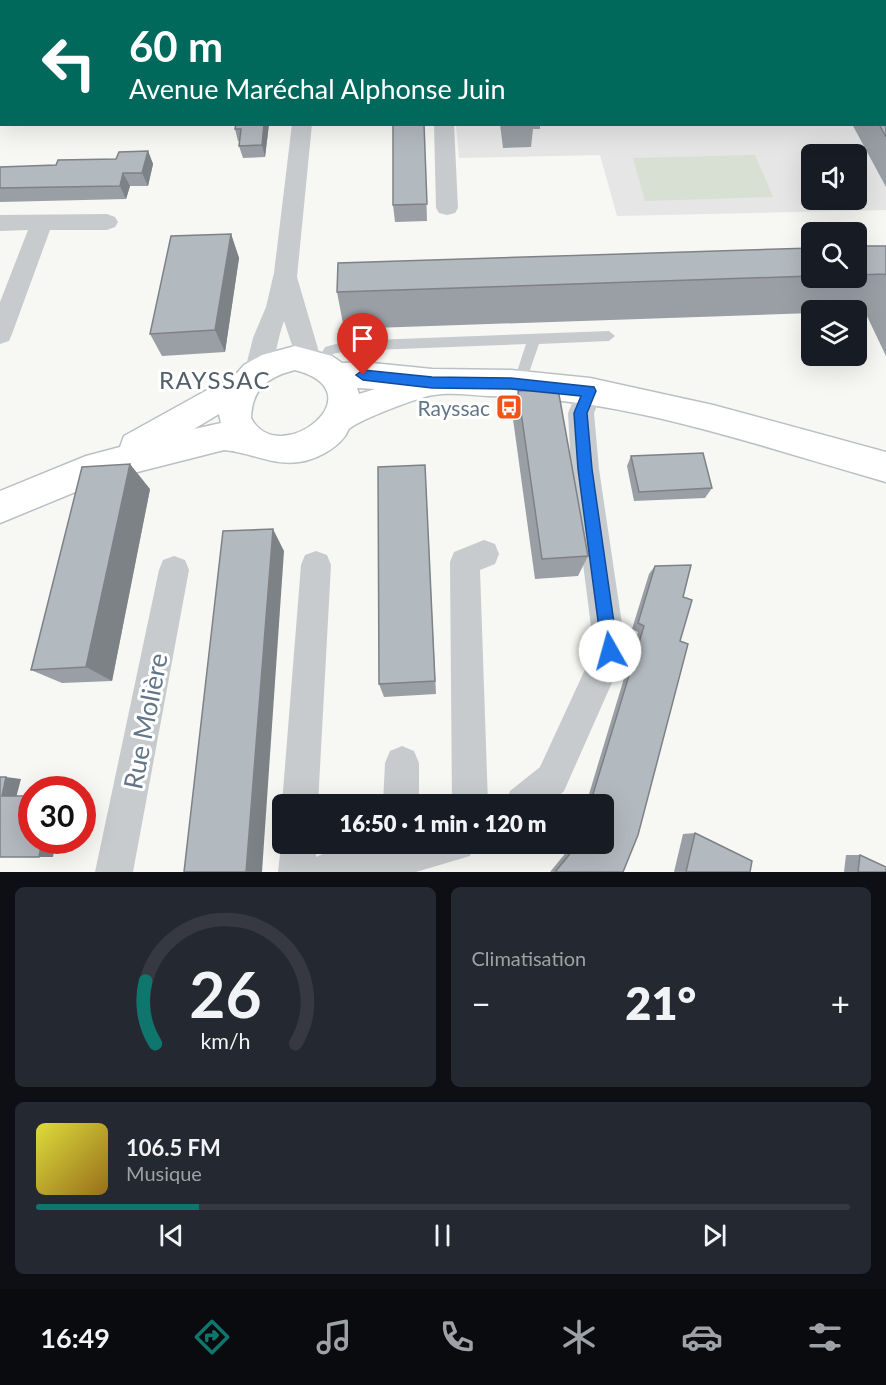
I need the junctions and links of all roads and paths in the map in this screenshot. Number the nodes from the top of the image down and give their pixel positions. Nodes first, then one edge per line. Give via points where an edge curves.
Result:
1 (302, 126) edge
2 (444, 126) edge
3 (447, 208) dead end
4 (42, 222) junction
5 (107, 222) dead end
6 (0, 223) edge
7 (286, 273) junction
8 (0, 334) edge
9 (609, 336) dead end
10 (534, 339) junction
11 (322, 366) junction
12 (248, 380) junction
13 (432, 382) junction
14 (519, 384) junction
15 (590, 391) junction
16 (340, 418) junction
17 (249, 438) junction
18 (98, 467) junction
19 (886, 467) edge
20 (0, 507) edge
21 (484, 554) dead end
22 (316, 565) dead end
23 (174, 570) dead end
24 (402, 763) dead end
25 (301, 794) edge
26 (401, 794) edge
27 (470, 794) edge
28 (535, 794) edge
29 (298, 854) edge
30 (387, 854) edge
31 (114, 872) edge
32 (297, 872) edge
33 (326, 872) edge

1 - 7 street
2 - 3 street
4 - 5 street
4 - 6 street
4 - 8 street
7 - 11 street via 292,307
7 - 12 street via 278,307
9 - 10 lane
10 - 11 lane via 347,346 329,350
10 - 14 lane
11 - 12 street via 282,360
11 - 13 street via 363,375
11 - 16 street via 343,389 345,403
12 - 17 street via 235,403 235,416
12 - 18 street
13 - 14 street
13 - 16 street
14 - 15 street
15 - 19 street via 702,416
15 - 28 street via 581,413 585,469 610,651 552,779
16 - 17 street via 323,436 298,448 263,446
17 - 18 street via 224,436
18 - 20 street
21 - 27 street via 465,562
22 - 25 street
23 - 31 street, Rue Molière
24 - 26 street
29 - 32 street
30 - 33 street

